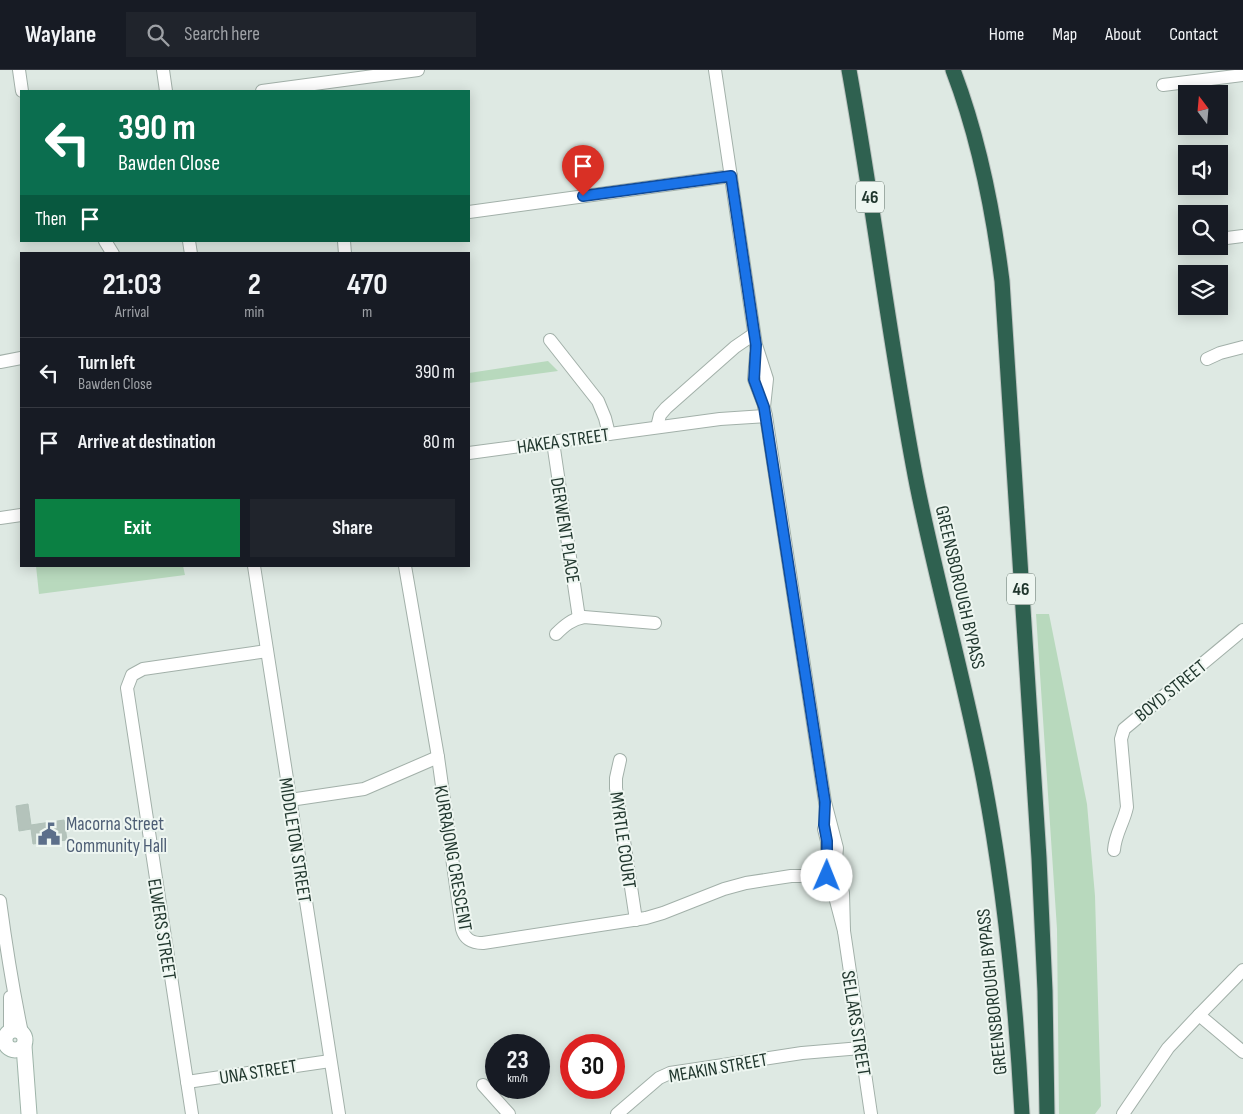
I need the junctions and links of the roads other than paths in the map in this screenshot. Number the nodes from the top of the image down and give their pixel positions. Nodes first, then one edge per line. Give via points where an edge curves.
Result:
1 (18, 70) edge
2 (163, 70) edge
3 (418, 70) edge
4 (715, 70) edge
5 (849, 70) edge
6 (953, 70) edge
7 (1243, 75) edge
8 (1163, 85) dead end
9 (322, 87) edge
10 (22, 90) edge
11 (166, 90) edge
12 (277, 90) edge
13 (731, 176) junction
14 (470, 212) edge
15 (1243, 236) edge
16 (1228, 238) edge
17 (755, 339) junction
18 (550, 340) dead end
19 (1243, 347) edge
20 (20, 358) edge
21 (1207, 359) dead end
22 (0, 362) edge
23 (765, 412) junction
24 (657, 427) junction
25 (609, 434) junction
26 (553, 442) junction
27 (470, 453) edge
28 (20, 515) edge
29 (0, 518) edge
30 (254, 567) edge
31 (405, 567) edge
32 (580, 618) junction
33 (655, 623) dead end
34 (1243, 630) edge
35 (556, 634) dead end
36 (267, 651) junction
37 (438, 757) junction
38 (620, 760) dead end
39 (290, 800) junction
40 (1114, 850) dead end
41 (829, 871) junction
42 (0, 901) edge
43 (636, 920) junction
44 (1243, 970) edge
45 (1199, 1015) junction
46 (10, 1041) edge
47 (860, 1044) junction
48 (1243, 1052) edge
49 (330, 1061) junction
50 (187, 1082) junction
51 (483, 1085) dead end
52 (29, 1114) edge
53 (192, 1114) edge
54 (339, 1114) edge
55 (509, 1114) edge
56 (617, 1114) edge
57 (871, 1114) edge
58 (1022, 1114) edge
59 (1047, 1114) edge
60 (1124, 1114) edge

1 - 10 street
2 - 11 street
3 - 9 street
4 - 13 street, SELLARS STREET
5 - 58 highway, GREENSBOROUGH BYPASS / 46 via 918,487 990,815 1013,993
6 - 59 highway, 46 via 982,163 1002,281 1039,868
7 - 8 street
9 - 12 street
13 - 14 street
13 - 17 street, SELLARS STREET
15 - 16 street
17 - 23 street, SELLARS STREET via 767,379
17 - 24 street via 735,347 666,408
18 - 25 street via 598,401
19 - 21 street via 1220,352
20 - 22 street
23 - 24 street, HAKEA STREET
23 - 41 street, SELLARS STREET via 825,802 836,848
24 - 25 street, HAKEA STREET
25 - 26 street, HAKEA STREET
26 - 27 street, HAKEA STREET
26 - 32 street, DERWENT PLACE
28 - 29 street
30 - 36 street, MIDDLETON STREET
31 - 37 street, KURRAJONG CRESCENT
32 - 33 street
32 - 35 street
34 - 40 street, BOYD STREET via 1124,729 1121,739 1127,807 1116,834
36 - 39 street, MIDDLETON STREET
36 - 50 street, ELWERS STREET via 143,670 132,675 127,688
37 - 39 street via 364,788
37 - 43 street, KURRAJONG CRESCENT via 462,929 466,938 483,942
38 - 43 street, MYRTLE COURT via 616,788
39 - 49 street, MIDDLETON STREET
41 - 43 street, KURRAJONG CRESCENT via 736,885
41 - 47 street, SELLARS STREET via 843,893 844,931
42 - 46 street via 16,994
44 - 45 street
45 - 48 street
45 - 60 street via 1168,1048
46 - 52 street
47 - 56 street, MEAKIN STREET via 670,1073 653,1082
47 - 57 street, SELLARS STREET
49 - 50 street, UNA STREET
49 - 54 street, MIDDLETON STREET
50 - 53 street, ELWERS STREET
51 - 55 street

